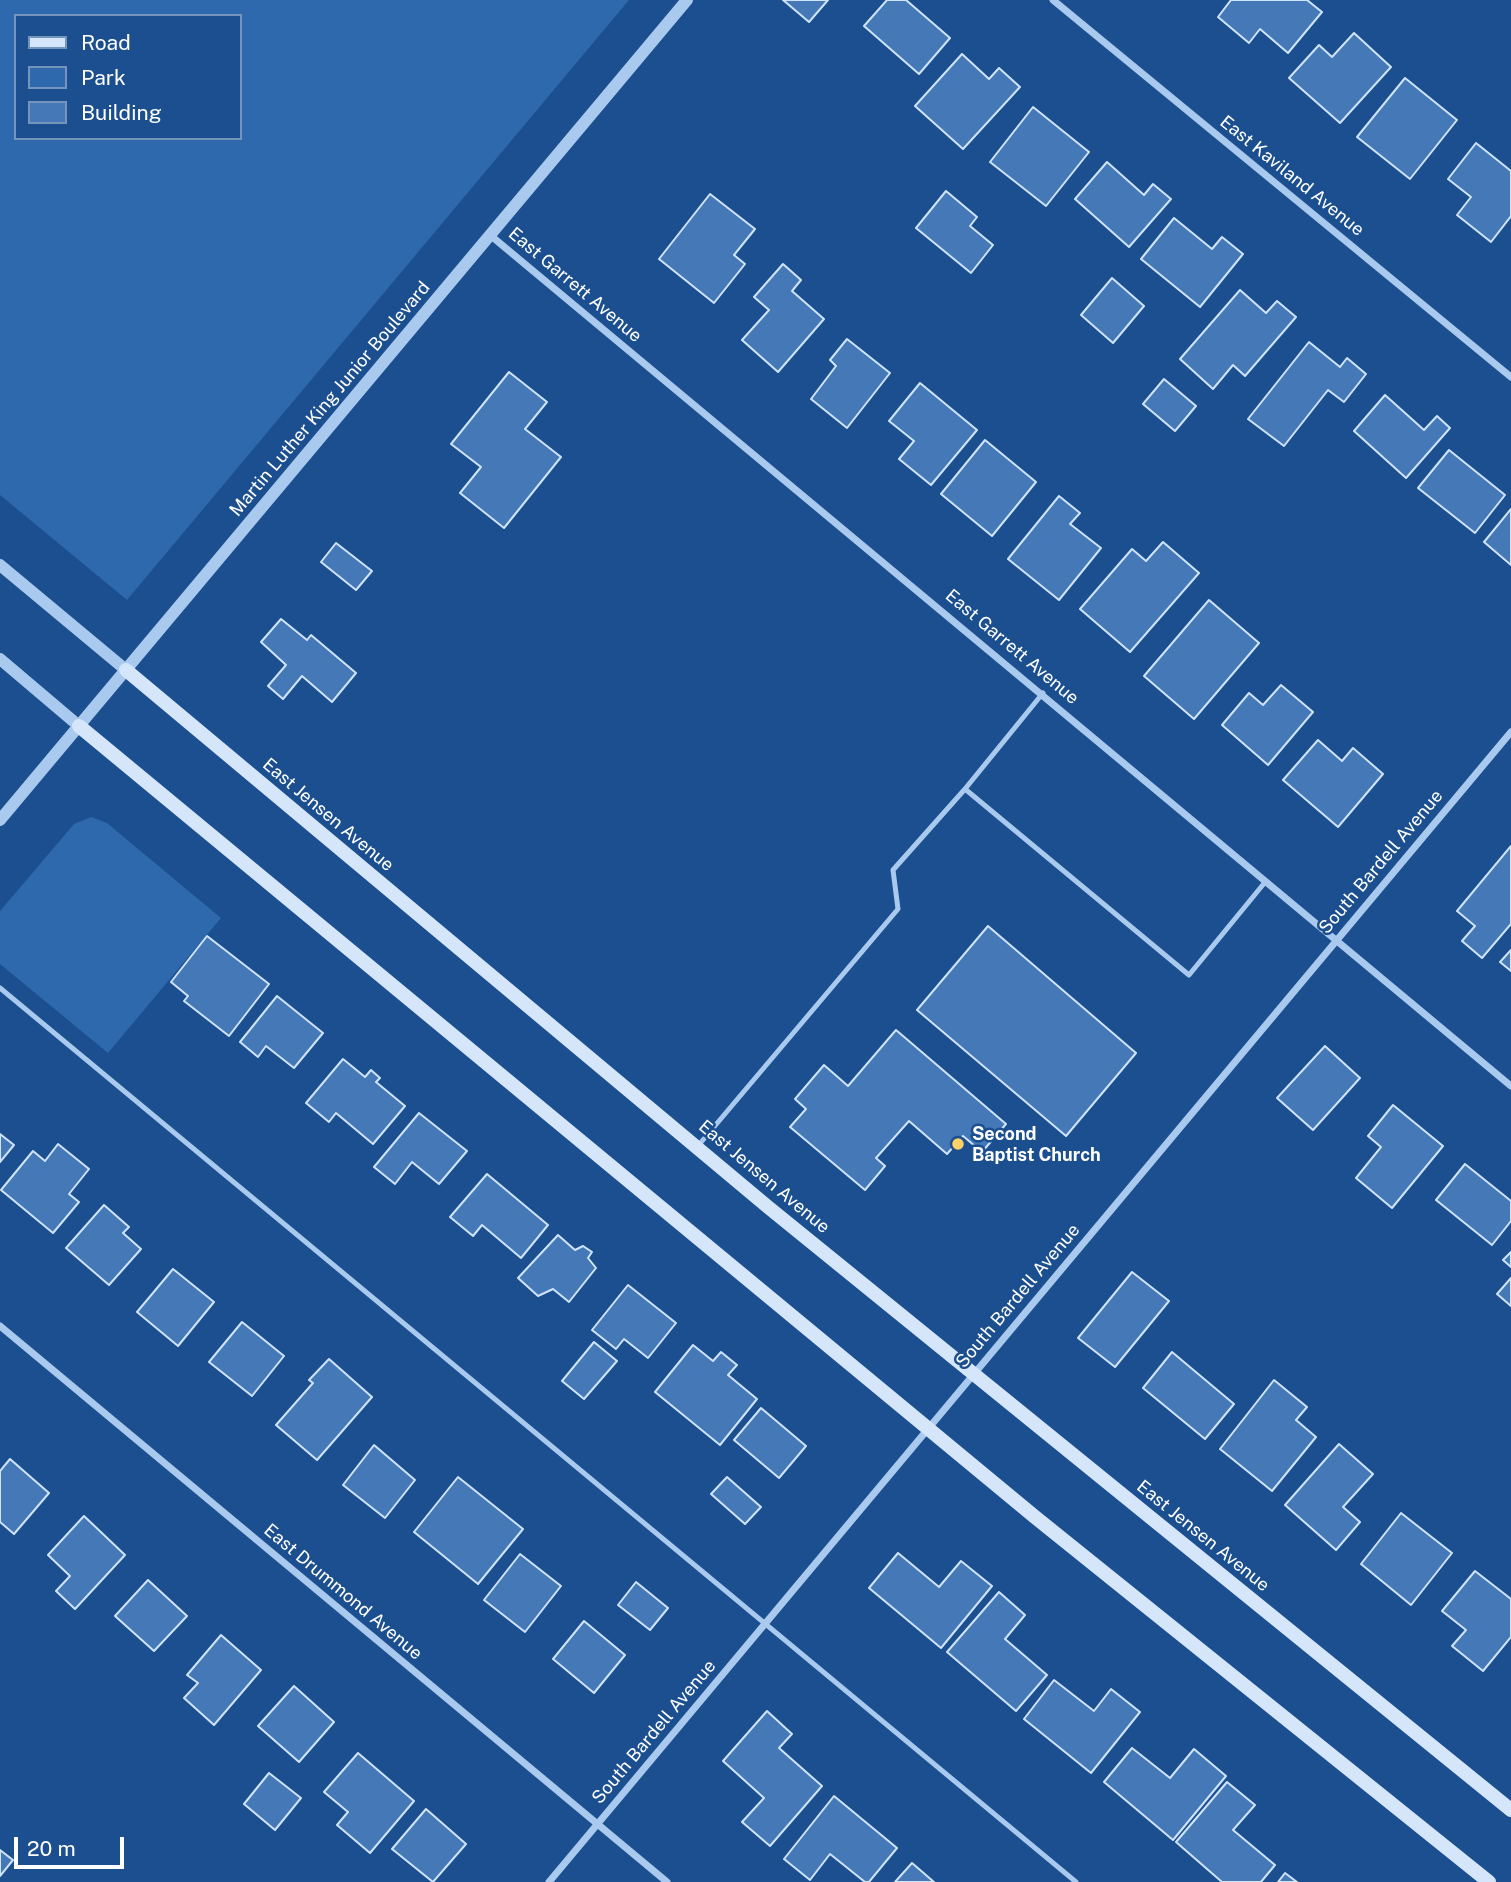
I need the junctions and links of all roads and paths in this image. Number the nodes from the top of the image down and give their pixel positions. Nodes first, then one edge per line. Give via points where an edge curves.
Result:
1 (687, 0) edge
2 (1053, 0) edge
3 (490, 235) junction
4 (1511, 377) edge
5 (0, 565) edge
6 (0, 659) edge
7 (126, 670) junction
8 (1043, 694) junction
9 (79, 726) junction
10 (1511, 732) edge
11 (965, 789) junction
12 (0, 820) edge
13 (1266, 881) junction
14 (1336, 940) junction
15 (0, 988) edge
16 (1511, 1086) edge
17 (696, 1147) junction
18 (0, 1326) edge
19 (974, 1374) junction
20 (928, 1427) junction
21 (765, 1624) junction
22 (1511, 1810) edge
23 (598, 1825) junction
24 (549, 1882) edge
25 (667, 1882) edge
26 (1076, 1882) edge
27 (1489, 1882) edge

1 - 3 street, Martin Luther King Junior Boulevard
2 - 4 street, East Kaviland Avenue
3 - 7 street, Martin Luther King Junior Boulevard
3 - 8 street, East Garrett Avenue
5 - 7 street, East Jensen Avenue
6 - 9 street
7 - 9 street, Martin Luther King Junior Boulevard
7 - 17 main road, East Jensen Avenue
8 - 11 lane
8 - 13 street, East Garrett Avenue
9 - 12 street, Martin Luther King Junior Boulevard
9 - 20 main road
10 - 14 street, South Bardell Avenue
11 - 13 lane via 1189,975
11 - 17 lane via 892,870 898,909
13 - 14 street, East Garrett Avenue
14 - 16 street, East Garrett Avenue
14 - 19 street, South Bardell Avenue
15 - 21 lane
17 - 19 main road, East Jensen Avenue
18 - 23 street, East Drummond Avenue
19 - 20 street, South Bardell Avenue
19 - 22 main road, East Jensen Avenue
20 - 21 street, South Bardell Avenue
20 - 27 main road
21 - 23 street, South Bardell Avenue
21 - 26 lane
23 - 24 street, South Bardell Avenue
23 - 25 street, East Drummond Avenue

